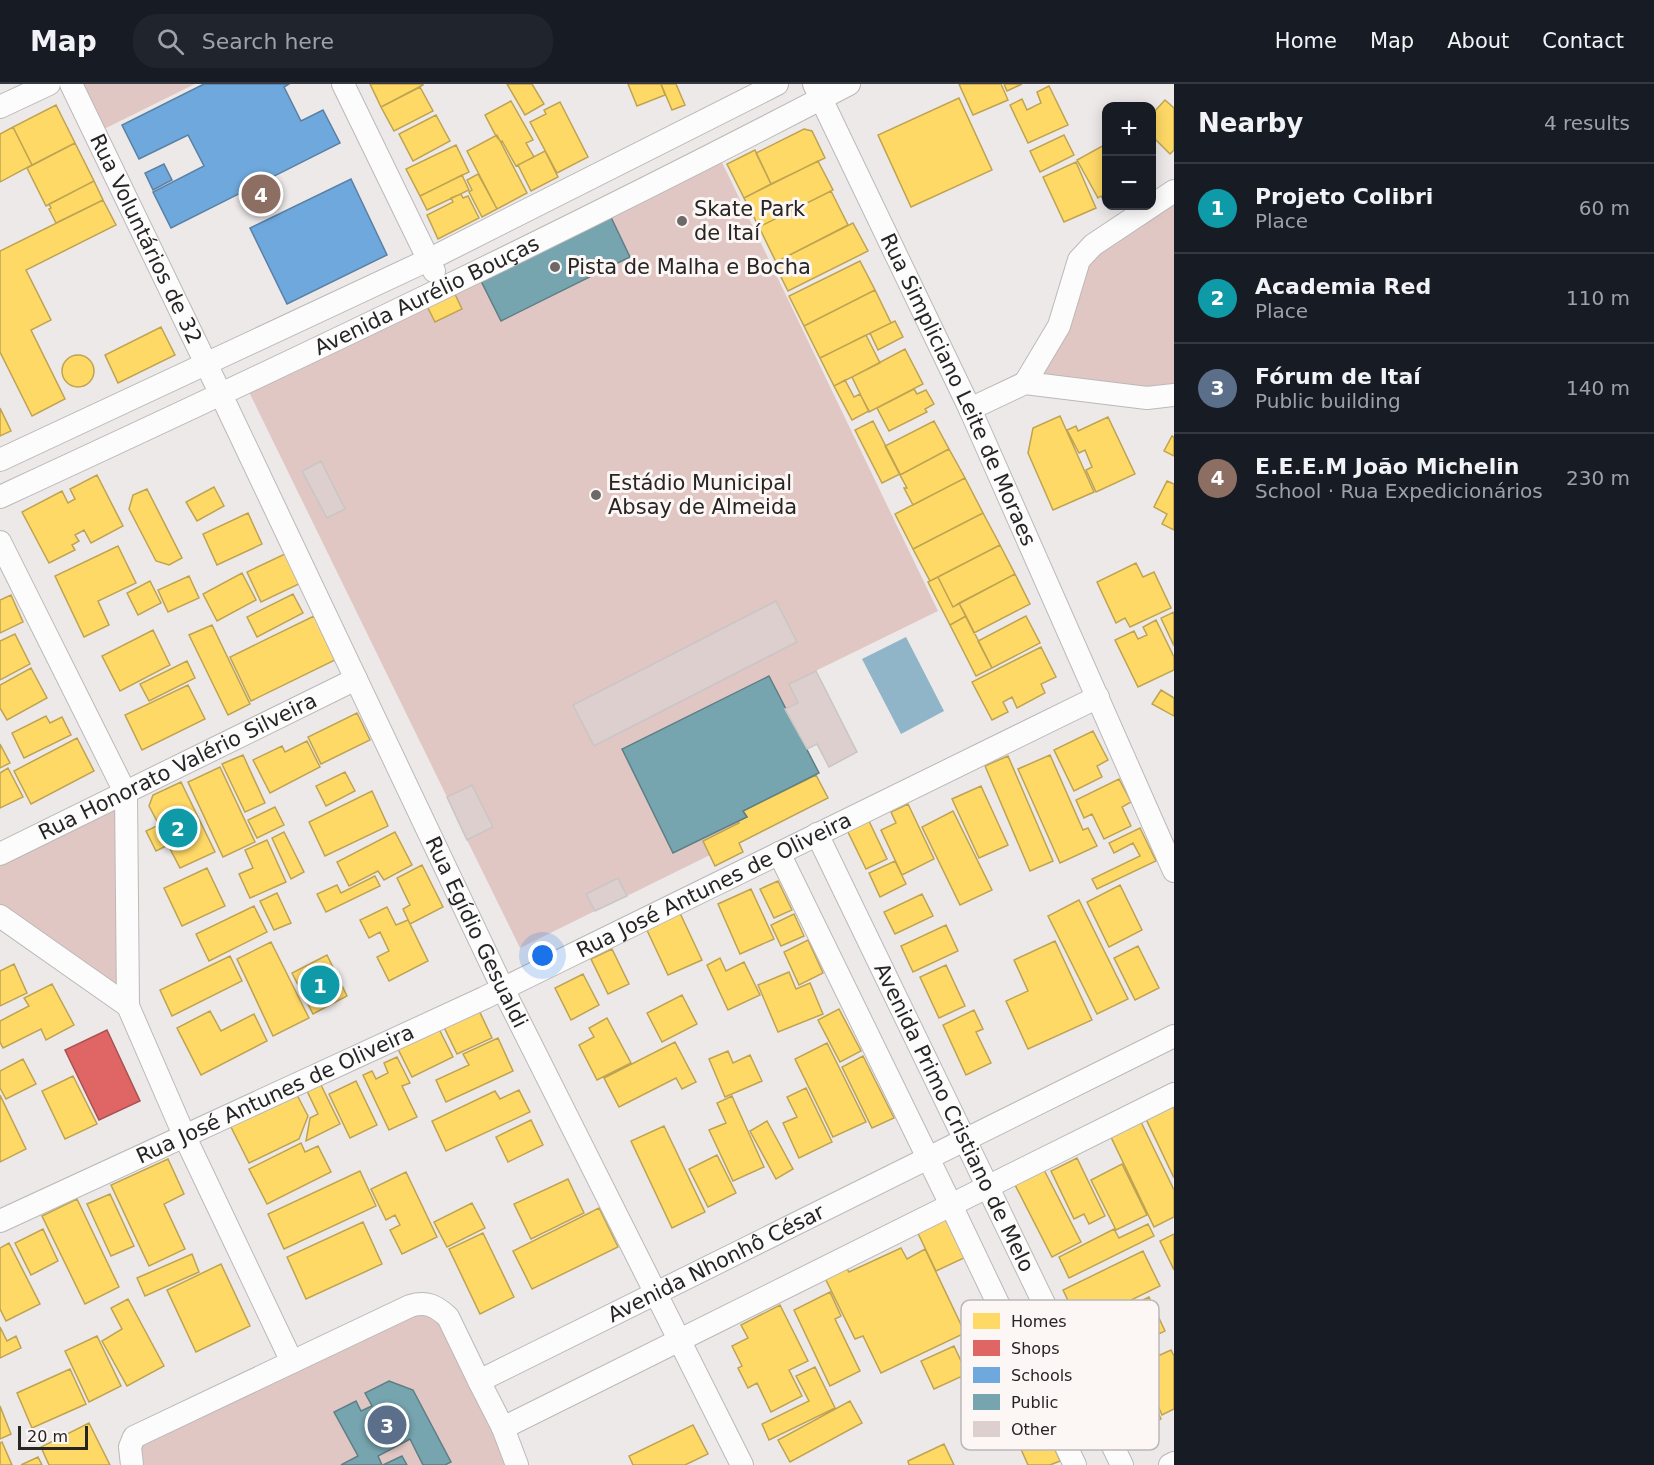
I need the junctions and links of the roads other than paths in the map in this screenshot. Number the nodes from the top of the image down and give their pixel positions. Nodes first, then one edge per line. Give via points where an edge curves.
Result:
1 (49, 84) edge
2 (70, 84) edge
3 (343, 84) edge
4 (777, 84) edge
5 (849, 84) edge
6 (817, 91) edge
7 (0, 107) edge
8 (1174, 192) edge
9 (428, 260) junction
10 (442, 289) junction
11 (206, 364) junction
12 (1025, 383) junction
13 (221, 395) junction
14 (1174, 395) edge
15 (970, 409) junction
16 (0, 460) edge
17 (0, 497) edge
18 (0, 543) edge
19 (356, 680) junction
20 (1098, 697) junction
21 (126, 794) junction
22 (817, 834) junction
23 (779, 853) junction
24 (0, 854) edge
25 (1174, 871) edge
26 (0, 916) edge
27 (503, 989) junction
28 (128, 1006) junction
29 (1174, 1036) edge
30 (1174, 1094) edge
31 (184, 1135) junction
32 (964, 1141) junction
33 (928, 1158) junction
34 (988, 1187) junction
35 (951, 1205) junction
36 (0, 1221) edge
37 (656, 1294) junction
38 (996, 1300) edge
39 (1042, 1300) edge
40 (679, 1340) junction
41 (292, 1362) junction
42 (479, 1381) junction
43 (503, 1428) junction
44 (1068, 1450) edge
45 (1115, 1450) edge
46 (1174, 1463) edge
47 (132, 1465) edge
48 (517, 1465) edge
49 (742, 1465) edge
50 (1075, 1465) edge
51 (1122, 1465) edge
52 (1170, 1465) edge

1 - 7 street
2 - 11 street, Rua Voluntários de 32
3 - 9 street
4 - 9 street, Avenida Aurélio Bouças
5 - 6 street, Avenida Aurélio Bouças
6 - 10 street, Avenida Aurélio Bouças
6 - 15 street, Rua Simpliciano Leite de Moraes
8 - 12 street via 1093,245 1078,260 1059,326
9 - 10 street
9 - 11 street, Avenida Aurélio Bouças
10 - 13 street, Avenida Aurélio Bouças
11 - 13 street, Rua Voluntários de 32
11 - 16 street, Avenida Aurélio Bouças
12 - 14 street via 1147,398
12 - 15 street
13 - 17 street, Avenida Aurélio Bouças
13 - 19 street, Rua Egídio Gesualdi
15 - 20 street, Rua Simpliciano Leite de Moraes
18 - 21 street
19 - 21 street, Rua Honorato Valério Silveira
19 - 27 street, Rua Egídio Gesualdi
20 - 22 street, Rua José Antunes de Oliveira
20 - 25 street, Rua Simpliciano Leite de Moraes
21 - 24 street, Rua Honorato Valério Silveira
21 - 28 street
22 - 23 street, Rua José Antunes de Oliveira
22 - 32 street, Avenida Primo Cristiano de Melo
23 - 27 street, Rua José Antunes de Oliveira
23 - 33 street, Avenida Primo Cristiano de Melo
26 - 28 street
27 - 31 street, Rua José Antunes de Oliveira
27 - 37 street, Rua Egídio Gesualdi
28 - 31 street
29 - 32 street, Avenida Nhonhô César
30 - 34 street
31 - 36 street, Rua José Antunes de Oliveira
31 - 41 street
32 - 33 street, Avenida Nhonhô César
32 - 34 street, Avenida Primo Cristiano de Melo
33 - 35 street, Avenida Primo Cristiano de Melo
33 - 37 street, Avenida Nhonhô César
34 - 35 street
34 - 39 street, Avenida Primo Cristiano de Melo
35 - 38 street, Avenida Primo Cristiano de Melo
35 - 40 street
37 - 40 street, Rua Egídio Gesualdi
37 - 42 street, Avenida Nhonhô César
40 - 43 street
40 - 49 street, Rua Egídio Gesualdi
41 - 42 street via 421,1303 448,1317
41 - 47 street via 134,1437 130,1447
42 - 43 street
43 - 48 street
44 - 50 street, Avenida Primo Cristiano de Melo
45 - 51 street, Avenida Primo Cristiano de Melo
46 - 52 street

